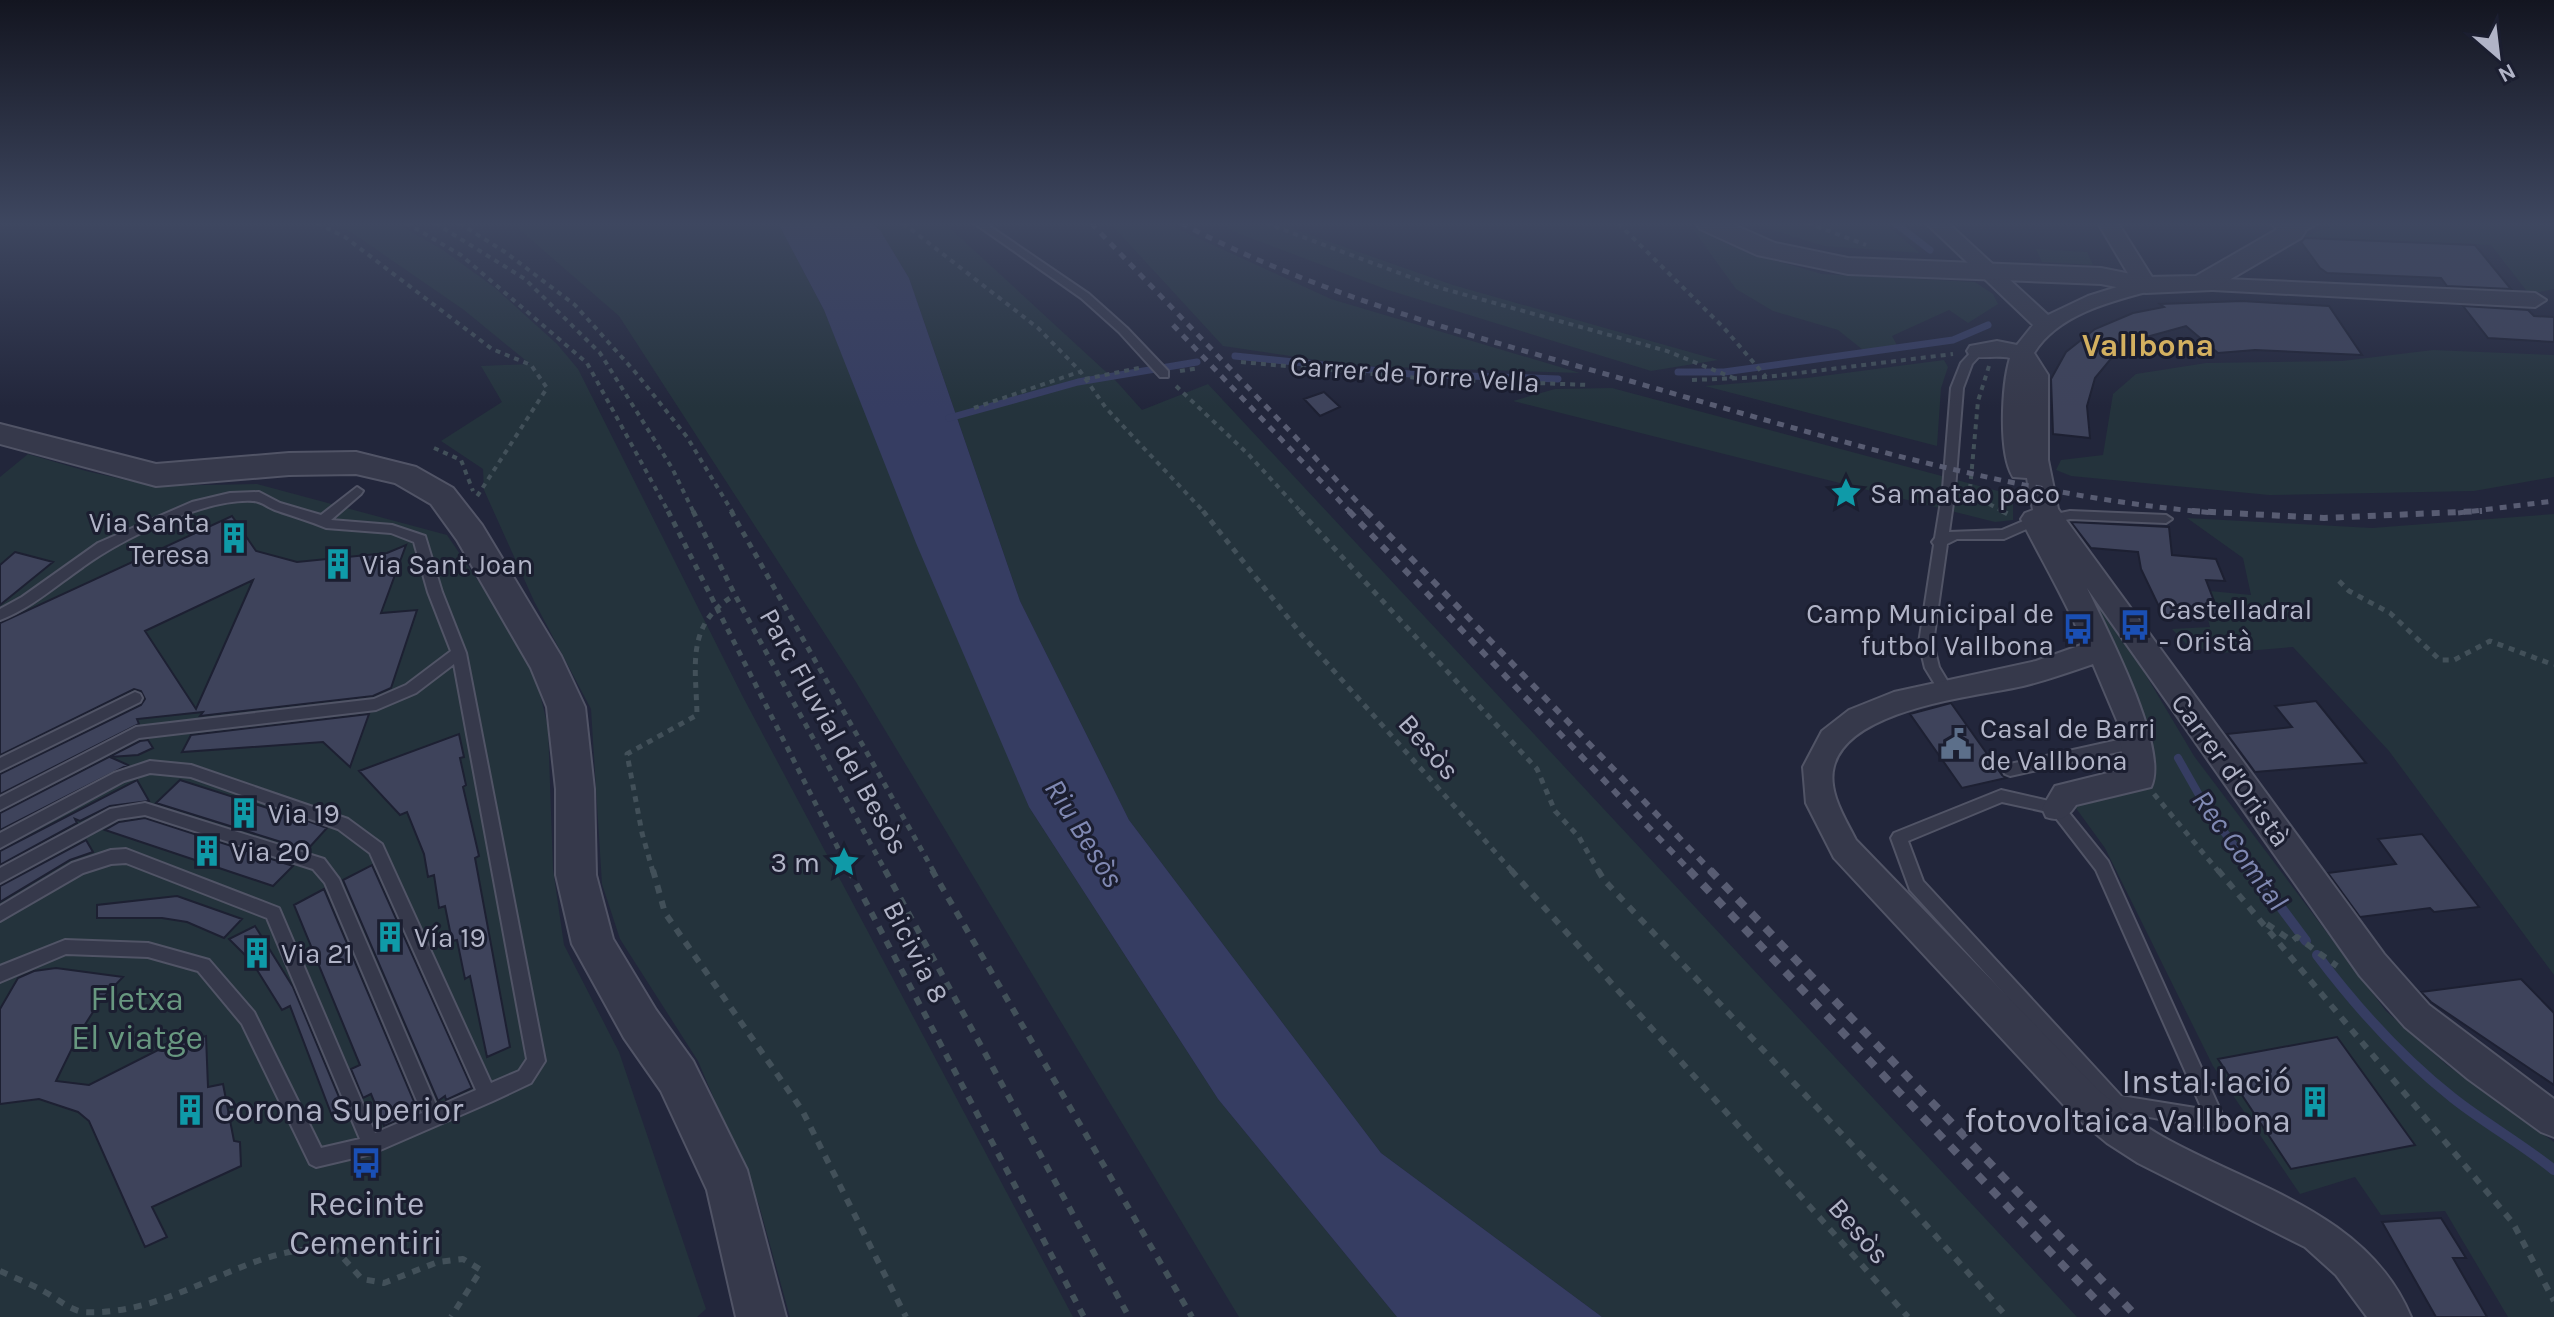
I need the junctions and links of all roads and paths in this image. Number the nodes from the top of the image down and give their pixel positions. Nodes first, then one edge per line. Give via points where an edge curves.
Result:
1 (407, 284) edge
2 (495, 284) edge
3 (531, 284) edge
4 (548, 284) edge
5 (982, 284) edge
6 (1068, 284) edge
7 (1434, 284) edge
8 (1680, 284) edge
9 (2001, 284) edge
10 (2176, 284) edge
11 (2212, 284) edge
12 (2146, 285) joint
13 (2535, 300) dead end
14 (2048, 327) junction
15 (1987, 350) junction
16 (2023, 353) junction
17 (1241, 362) dead end
18 (1136, 369) dead end
19 (1080, 371) junction
20 (1164, 374) joint
21 (1766, 377) junction
22 (1085, 379) junction
23 (1736, 379) junction
24 (1692, 380) dead end
25 (1590, 385) dead end
26 (974, 408) dead end
27 (0, 434) edge
28 (357, 491) dead end
29 (476, 499) dead end
30 (2034, 519) junction
31 (2166, 519) dead end
32 (323, 520) junction
33 (1939, 542) junction
34 (2078, 574) junction
35 (2339, 581) dead end
36 (735, 595) junction
37 (715, 604) junction
38 (0, 615) edge
39 (2101, 649) junction
40 (459, 653) junction
41 (2554, 665) edge
42 (1944, 687) junction
43 (135, 698) dead end
44 (2136, 742) junction
45 (0, 765) edge
46 (2010, 770) dead end
47 (2140, 778) junction
48 (0, 804) edge
49 (2057, 808) junction
50 (0, 841) edge
51 (0, 876) edge
52 (0, 914) edge
53 (2261, 921) junction
54 (2344, 972) dead end
55 (0, 974) edge
56 (487, 1095) junction
57 (433, 1119) junction
58 (2554, 1120) edge
59 (371, 1145) junction
60 (0, 1271) edge
61 (2554, 1301) edge
62 (451, 1317) edge
63 (761, 1317) edge
64 (906, 1317) edge
65 (1084, 1317) edge
66 (1129, 1317) edge
67 (1192, 1317) edge
68 (1908, 1317) edge
69 (2007, 1317) edge
70 (2391, 1317) edge

1 - 29 path via 492,349 531,365 547,388
2 - 37 path, Parc Fluvial del Besòs via 587,363
3 - 36 path, Parc Fluvial del Besòs via 600,353 672,468
4 - 67 path via 575,305 687,437
5 - 19 path, Besòs via 1038,328
6 - 20 lane via 1123,330
7 - 23 path via 1699,362
8 - 21 path
9 - 14 street
10 - 12 street
11 - 13 street
12 - 14 street via 2085,304
14 - 16 street
15 - 16 street
15 - 21 path
15 - 30 path via 1970,489 1976,497
15 - 33 lane via 1967,363 1957,388
16 - 30 street via 2014,432
17 - 25 path, Carrer de Torre Vella via 1416,378
18 - 22 path
19 - 22 path, Besòs
19 - 26 path
20 - 69 path via 1248,454 1537,769 1555,811 1579,837 1604,880
21 - 23 path
22 - 68 path, Besòs via 1209,517 1301,634
23 - 24 path
27 - 63 street via 156,475 356,463 405,475 442,496 470,533 548,666 566,707 575,789 576,875 593,944 677,1076 730,1187
28 - 32 lane
30 - 31 lane
30 - 33 lane via 2004,534 1955,535
30 - 34 street via 2063,576
32 - 38 lane via 259,496 196,505 103,546
32 - 40 lane via 392,529 420,539
33 - 42 lane via 1926,643
34 - 39 street
34 - 58 street, Carrer d'Oristà via 2372,965 2417,1016
35 - 41 path via 2390,613 2440,660 2460,660 2490,641
36 - 37 path
36 - 66 path, Parc Fluvial del Besòs
37 - 64 path via 698,627 697,715 627,754 642,833 665,913 802,1110
37 - 65 path, Bicivia 8
39 - 42 street via 2053,668
39 - 44 street
40 - 48 lane via 411,689 376,704 136,733
40 - 56 lane via 536,1061 525,1077
42 - 70 street via 1863,714 1826,747 1818,771 1827,824 2102,1117 2151,1150 2318,1234 2350,1261
43 - 45 lane
44 - 46 lane
44 - 47 street
47 - 49 street via 2066,795
47 - 53 path
49 - 49 lane via 2102,866 2216,1120 2116,1104 1916,885 1899,838 2001,796
50 - 56 lane via 119,777 150,767 191,771 343,824 376,849
51 - 57 lane via 115,813 145,809 318,864 331,879
52 - 59 lane via 113,855 273,913
53 - 54 path via 2292,941 2297,937
53 - 61 path via 2513,1223
55 - 59 lane via 65,947 148,950 203,965 248,1018 316,1158
56 - 57 lane
57 - 59 lane
60 - 62 path via 85,1313 148,1314 313,1247 336,1250 362,1279 384,1283 438,1262 463,1259 481,1270

